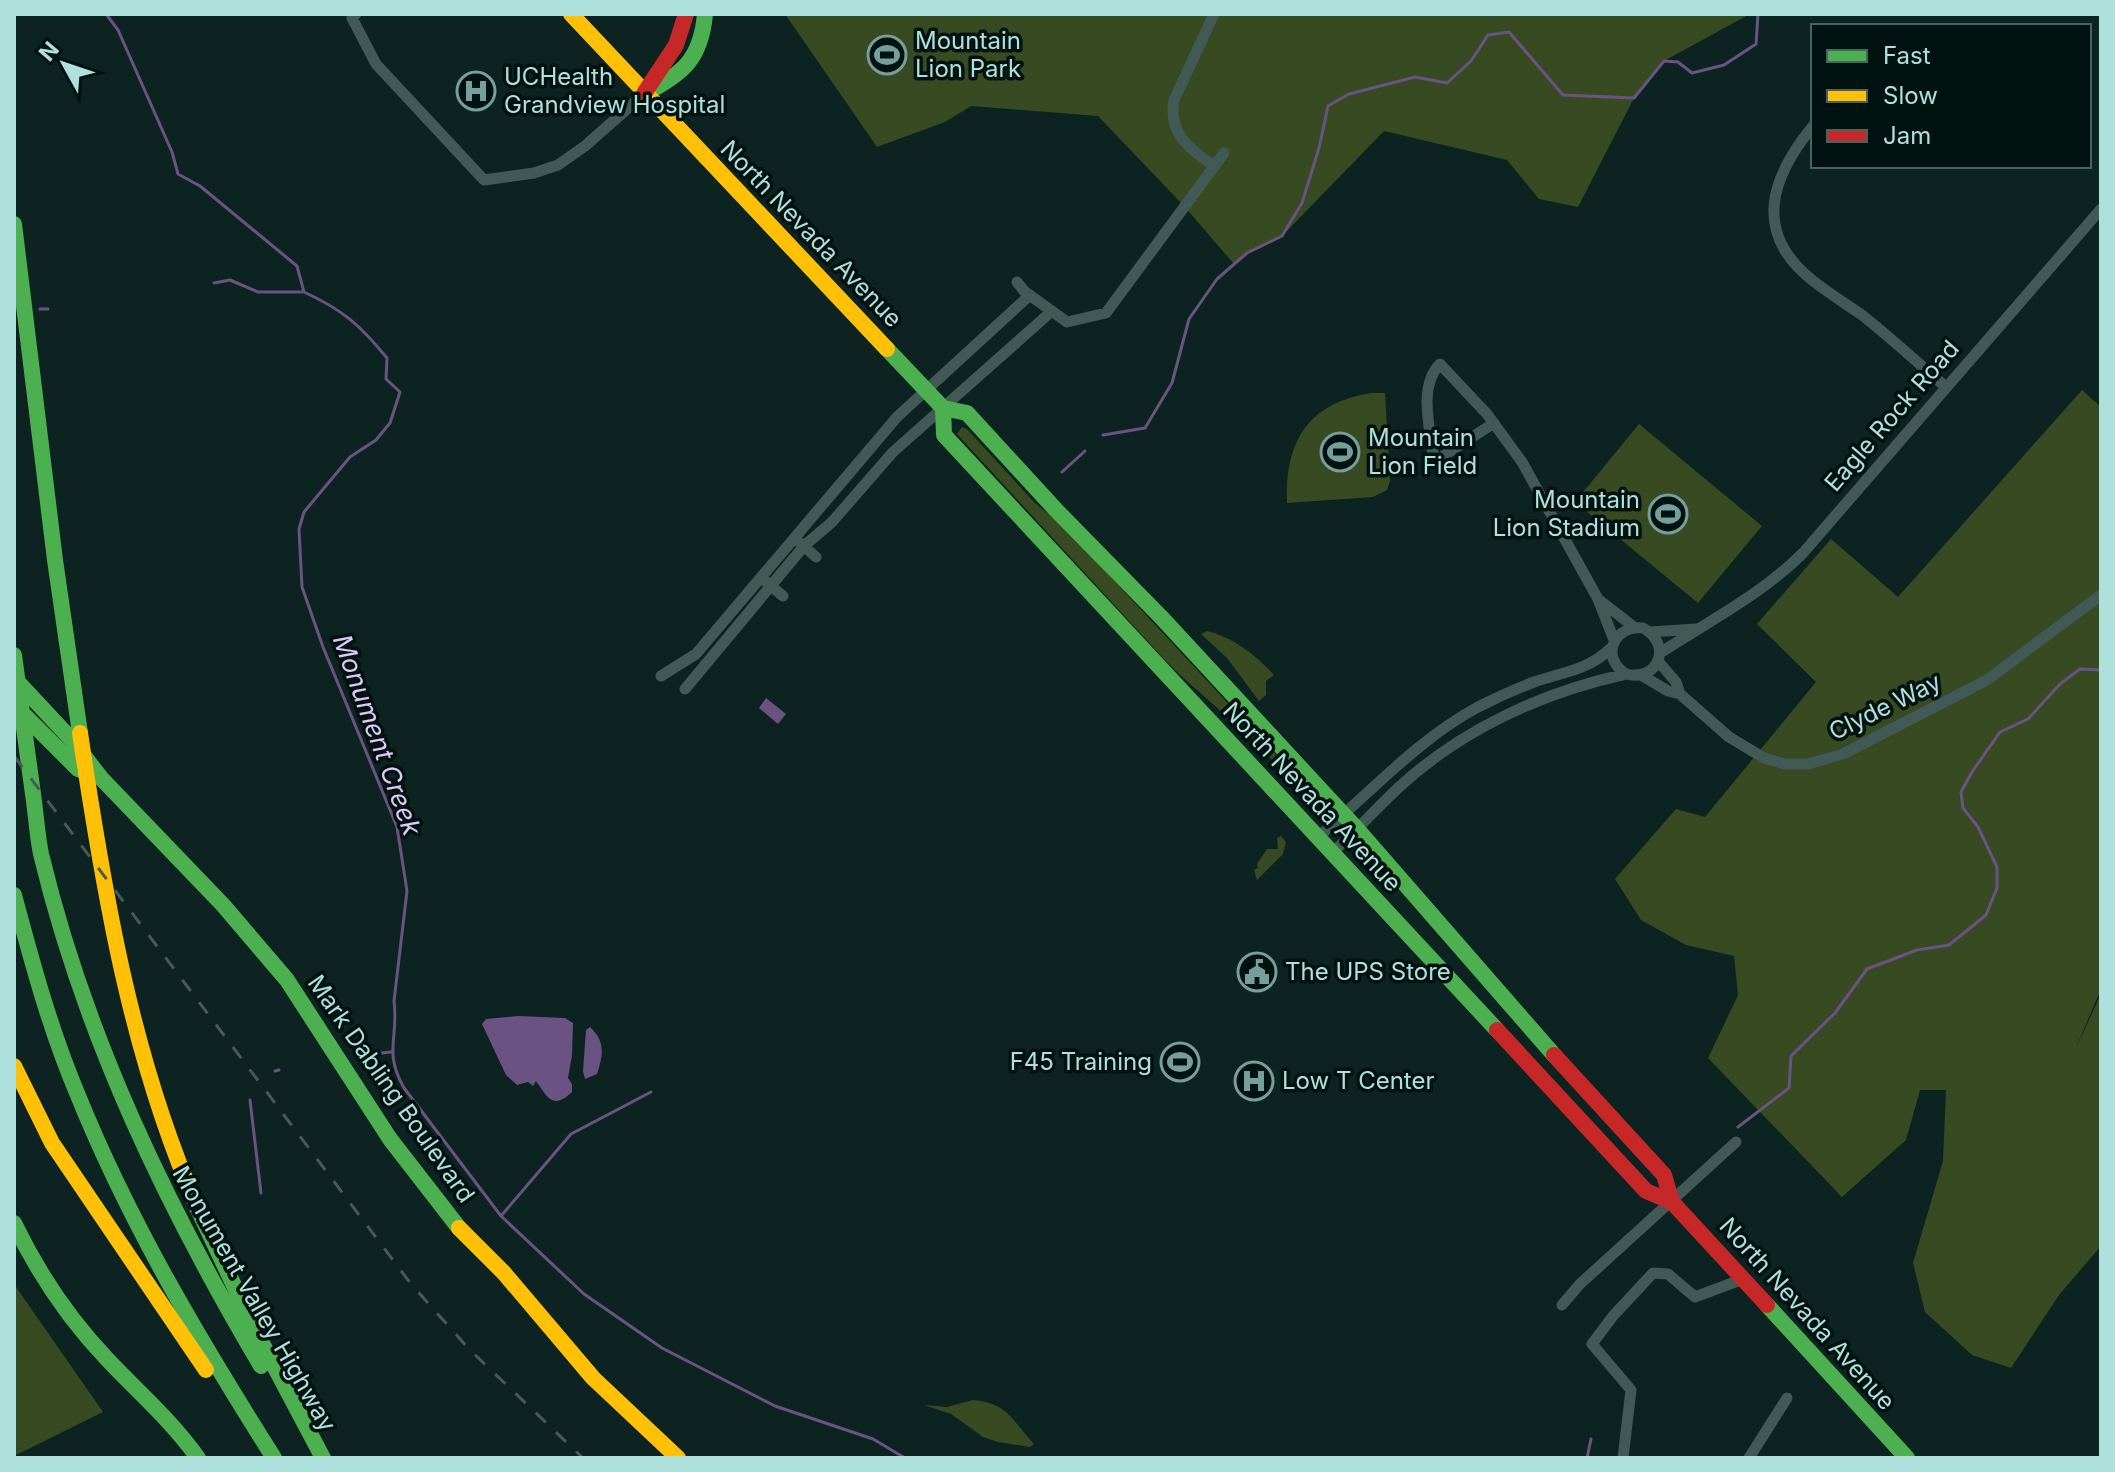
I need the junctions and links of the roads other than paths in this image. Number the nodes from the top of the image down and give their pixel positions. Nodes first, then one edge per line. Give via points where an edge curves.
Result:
1 (356, 14) edge
2 (571, 14) edge
3 (686, 14) edge
4 (705, 14) edge
5 (1214, 14) edge
6 (644, 94) junction
7 (1811, 128) edge
8 (1224, 153) dead end
9 (1214, 166) junction
10 (2101, 209) edge
11 (14, 224) edge
12 (1017, 282) dead end
13 (1030, 295) junction
14 (1052, 311) junction
15 (20, 317) edge
16 (1946, 387) junction
17 (926, 390) junction
18 (943, 408) junction
19 (1494, 423) junction
20 (799, 541) junction
21 (816, 557) dead end
22 (765, 582) junction
23 (2101, 595) edge
24 (783, 596) dead end
25 (1598, 599) junction
26 (1634, 627) junction
27 (1696, 629) junction
28 (1650, 632) junction
29 (1613, 644) junction
30 (14, 655) edge
31 (1659, 657) junction
32 (1626, 674) junction
33 (1641, 675) junction
34 (661, 676) dead end
35 (14, 677) edge
36 (685, 689) dead end
37 (1680, 694) junction
38 (14, 704) edge
39 (101, 778) junction
40 (1343, 816) junction
41 (1357, 829) junction
42 (1317, 838) junction
43 (1331, 854) junction
44 (14, 895) edge
45 (14, 1066) edge
46 (1736, 1142) dead end
47 (1672, 1202) junction
48 (14, 1223) edge
49 (1743, 1279) junction
50 (1562, 1305) dead end
51 (1787, 1398) dead end
52 (198, 1458) edge
53 (267, 1458) edge
54 (274, 1458) edge
55 (321, 1458) edge
56 (678, 1458) edge
57 (1623, 1458) edge
58 (1749, 1458) edge
59 (1907, 1458) edge

1 - 6 street via 352,18 376,64 484,180 558,165
2 - 6 main road, North Nevada Avenue
3 - 6 main road via 677,47
4 - 6 main road via 690,63 676,78
5 - 9 street via 1174,100 1172,119 1179,137
6 - 17 main road, North Nevada Avenue
7 - 16 street via 1777,182 1774,209 1780,239 1810,279
8 - 9 street
9 - 14 street via 1106,313 1067,322
10 - 16 street, Eagle Rock Road
11 - 15 main road
12 - 13 street
13 - 14 street
13 - 17 street
14 - 18 street
15 - 55 main road via 120,969 179,1165
16 - 27 street, Eagle Rock Road via 1788,568
17 - 18 main road, North Nevada Avenue
17 - 20 street via 897,417
18 - 20 street via 893,452 832,522
18 - 40 main road, North Nevada Avenue via 967,413
18 - 42 main road, North Nevada Avenue via 944,435
19 - 19 street via 1434,462 1427,387 1431,373 1440,364
19 - 25 street via 1522,462
20 - 21 street
20 - 22 street
22 - 24 street
22 - 34 street via 696,654
22 - 36 street
23 - 37 street, Clyde Way via 1987,680 1818,762 1785,764 1764,758 1729,737
25 - 26 street
25 - 29 street
26 - 28 street, Eagle Rock Road
26 - 29 street via 1619,633
27 - 28 street, Eagle Rock Road
27 - 31 street, Eagle Rock Road
28 - 31 street via 1659,645
29 - 32 street via 1615,664
29 - 40 street via 1591,665 1521,688 1449,724
30 - 55 main road, Monument Valley Highway via 42,857 113,1081 180,1227
31 - 33 street, Eagle Rock Road
31 - 37 street
32 - 33 street
32 - 41 street via 1577,687 1494,721 1421,768
33 - 37 street
35 - 39 main road, Mark Dabling Boulevard
38 - 39 main road, Mark Dabling Boulevard via 78,769
39 - 56 main road, Mark Dabling Boulevard via 287,980 390,1139 460,1229 602,1388
40 - 41 main road, North Nevada Avenue
40 - 42 street
41 - 43 street
41 - 47 main road, North Nevada Avenue via 1664,1175
42 - 43 main road, North Nevada Avenue
43 - 47 main road, North Nevada Avenue via 1646,1191
44 - 54 main road via 56,1036 108,1163 176,1294
45 - 53 main road via 52,1143 86,1196
46 - 47 street
47 - 49 main road, North Nevada Avenue
47 - 50 street
48 - 52 main road via 77,1325 166,1416
49 - 57 street via 1695,1297 1668,1274 1653,1273 1592,1344 1631,1390
49 - 59 main road, North Nevada Avenue
51 - 58 street

